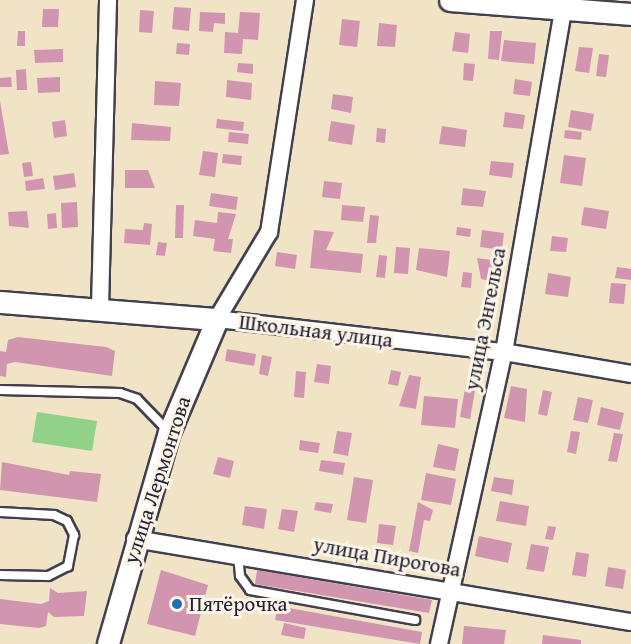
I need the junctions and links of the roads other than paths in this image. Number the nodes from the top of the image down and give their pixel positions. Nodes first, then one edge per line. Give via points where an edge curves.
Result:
1 (108, 0) edge
2 (305, 0) edge
3 (450, 0) edge
4 (565, 5) edge
5 (631, 14) edge
6 (0, 302) edge
7 (100, 307) junction
8 (217, 319) junction
9 (504, 352) junction
10 (631, 374) edge
11 (0, 390) edge
12 (169, 432) junction
13 (0, 512) edge
14 (135, 539) junction
15 (238, 555) junction
16 (0, 575) edge
17 (448, 590) junction
18 (415, 620) dead end
19 (631, 622) edge
20 (108, 644) edge
21 (439, 644) edge

1 - 7 street
2 - 8 street via 269,232
3 - 4 street
4 - 5 street
4 - 9 street, улица Энгельса
6 - 7 street, Школьная улица
7 - 8 street, Школьная улица
8 - 9 street, Школьная улица
8 - 12 street, улица Лермонтова
9 - 10 street, Школьная улица
9 - 17 street, улица Энгельса
11 - 12 lane via 120,393 137,399
12 - 14 street, улица Лермонтова
13 - 16 lane via 54,515 67,522 74,535 68,566 48,576
14 - 15 street, улица Пирогова
14 - 20 street, улица Лермонтова
15 - 17 street, улица Пирогова
15 - 18 lane via 240,576 250,590
17 - 19 street, улица Пирогова
17 - 21 street, улица Энгельса

